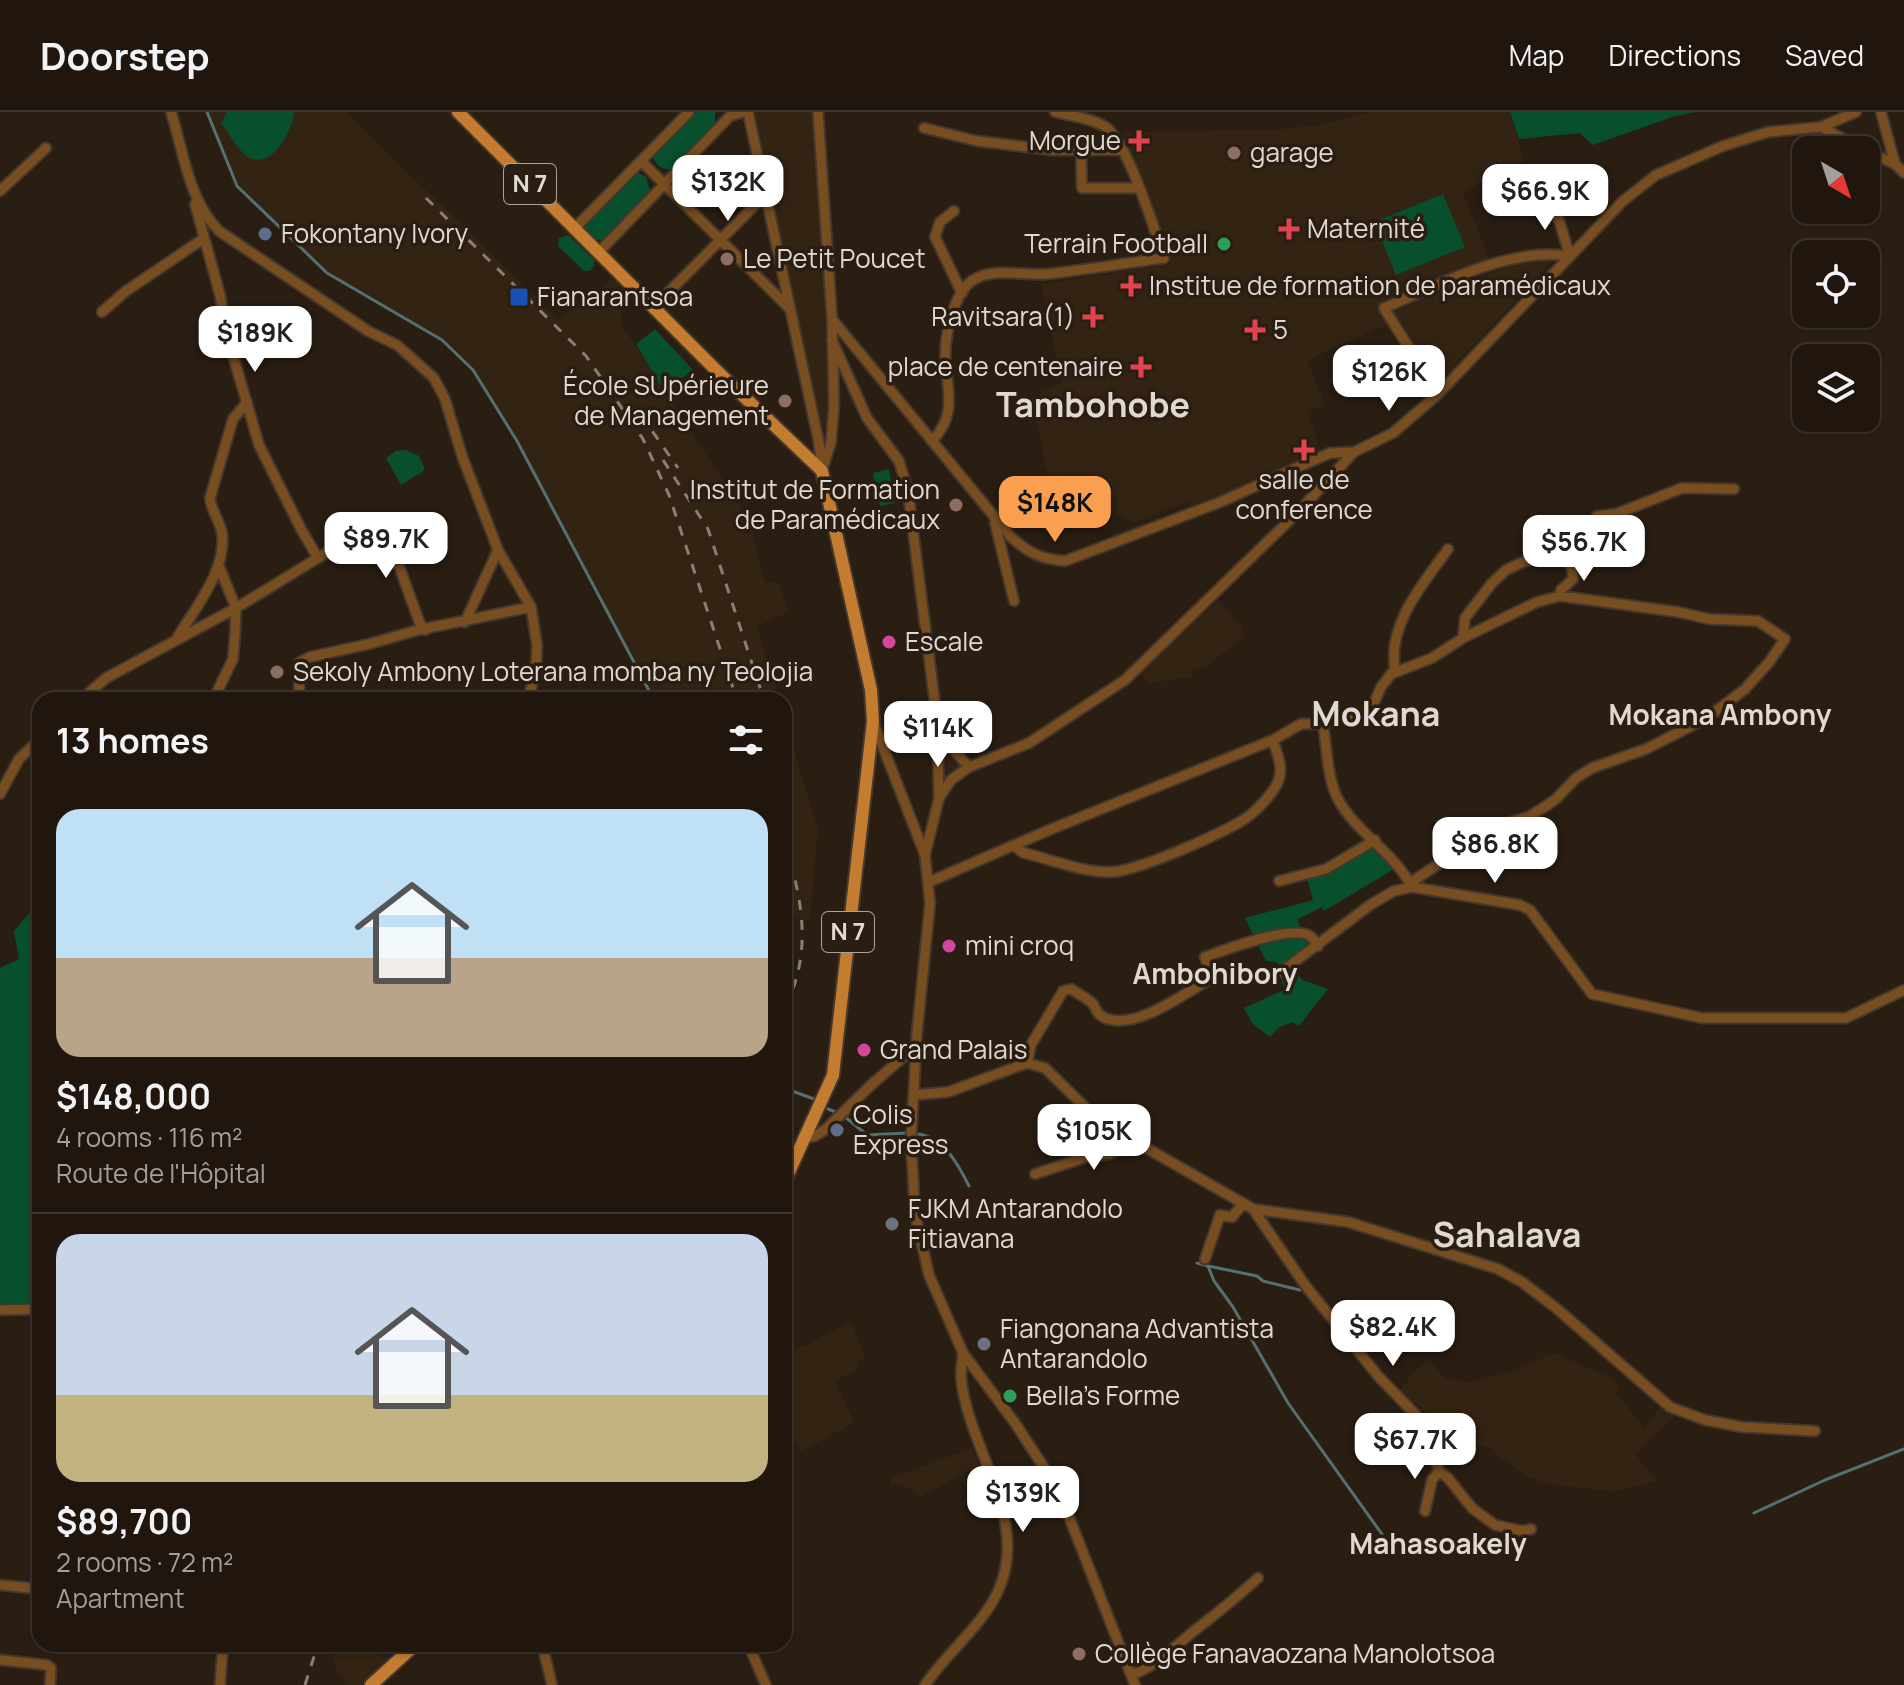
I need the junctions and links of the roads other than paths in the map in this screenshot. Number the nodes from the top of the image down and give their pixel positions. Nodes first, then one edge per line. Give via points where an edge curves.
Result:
1 (171, 112) edge
2 (458, 112) edge
3 (689, 112) edge
4 (746, 112) edge
5 (818, 112) edge
6 (1055, 112) edge
7 (1856, 112) edge
8 (1881, 112) edge
9 (730, 114) edge
10 (1821, 127) junction
11 (924, 128) dead end
12 (1838, 136) edge
13 (46, 148) dead end
14 (1122, 150) junction
15 (1081, 152) junction
16 (1880, 158) edge
17 (641, 161) junction
18 (1895, 164) junction
19 (1904, 173) edge
20 (664, 184) junction
21 (1138, 188) junction
22 (0, 191) edge
23 (766, 194) junction
24 (193, 195) junction
25 (1539, 200) dead end
26 (954, 211) dead end
27 (575, 228) junction
28 (203, 239) junction
29 (720, 239) junction
30 (599, 252) junction
31 (1570, 256) junction
32 (962, 293) junction
33 (654, 307) junction
34 (791, 310) junction
35 (102, 312) dead end
36 (832, 319) junction
37 (832, 340) junction
38 (1438, 394) junction
39 (247, 402) junction
40 (932, 441) junction
41 (1354, 452) junction
42 (822, 471) junction
43 (1734, 489) dead end
44 (994, 518) junction
45 (1448, 549) dead end
46 (498, 550) junction
47 (1569, 553) junction
48 (318, 558) junction
49 (219, 566) junction
50 (1560, 596) junction
51 (1014, 601) dead end
52 (531, 607) junction
53 (236, 608) junction
54 (465, 622) junction
55 (425, 630) junction
56 (1463, 638) junction
57 (175, 641) junction
58 (1391, 674) junction
59 (299, 691) dead end
60 (90, 692) edge
61 (217, 692) edge
62 (530, 692) edge
63 (873, 721) junction
64 (1323, 724) junction
65 (1273, 740) junction
66 (936, 744) junction
67 (32, 747) edge
68 (969, 767) junction
69 (0, 794) edge
70 (939, 798) junction
71 (1375, 840) junction
72 (1014, 846) junction
73 (925, 855) junction
74 (1279, 881) dead end
75 (929, 882) junction
76 (1411, 885) junction
77 (1318, 946) junction
78 (1281, 972) dead end
79 (1904, 990) edge
80 (916, 1046) junction
81 (1027, 1063) junction
82 (914, 1095) junction
83 (1125, 1136) junction
84 (805, 1138) junction
85 (792, 1166) edge
86 (1035, 1174) dead end
87 (1243, 1204) junction
88 (1253, 1209) junction
89 (1205, 1259) dead end
90 (32, 1309) edge
91 (0, 1310) edge
92 (963, 1353) junction
93 (1815, 1431) dead end
94 (1439, 1471) junction
95 (1425, 1511) dead end
96 (1531, 1529) dead end
97 (1258, 1578) dead end
98 (0, 1585) edge
99 (32, 1588) edge
100 (222, 1652) edge
101 (407, 1652) edge
102 (544, 1652) edge
103 (752, 1652) edge
104 (0, 1660) edge
105 (1134, 1680) edge
106 (50, 1685) edge
107 (220, 1685) edge
108 (371, 1685) edge
109 (552, 1685) edge
110 (766, 1685) edge
111 (925, 1685) edge

1 - 24 street
2 - 27 main road, N 7
3 - 17 street
4 - 9 street
4 - 23 street
5 - 36 street
6 - 14 street via 1104,126
7 - 10 street
8 - 18 street
9 - 20 street
10 - 12 street
10 - 31 street via 1768,132 1656,175
11 - 15 street via 977,141
13 - 22 street
14 - 15 street
14 - 21 street
15 - 21 street via 1082,188
16 - 18 street
17 - 20 street
17 - 27 street
18 - 19 street
20 - 29 street
20 - 30 street
21 - 32 street via 1164,258 1044,274 991,274 971,281
23 - 29 street
23 - 34 street
24 - 28 street
24 - 46 street via 219,231 397,345 434,378
25 - 31 street via 1552,198
26 - 32 street via 940,222 935,237
27 - 30 main road, N 7
28 - 35 street
28 - 39 street
29 - 33 street
29 - 34 street
30 - 33 main road, N 7
31 - 38 street
31 - 38 street via 1550,252 1506,261 1384,308
32 - 40 street via 948,328 947,422
33 - 42 main road, N 7
34 - 42 street
36 - 37 street
36 - 40 street
37 - 42 street via 834,405
37 - 66 street via 867,418 899,461 908,491
38 - 41 street via 1393,433
39 - 48 street via 259,445
39 - 49 street via 233,419 210,498 222,531
40 - 44 street
41 - 44 street via 1330,453 1218,503 1065,561 1025,551
41 - 68 street via 1125,680 1027,744
42 - 63 main road, N 7 via 871,690
43 - 47 street via 1682,488 1616,514 1597,516 1573,541
44 - 51 street
45 - 58 street via 1401,621
46 - 52 street
46 - 54 street
47 - 50 street via 1573,579
47 - 56 street via 1562,550 1506,570 1465,618
48 - 53 street
48 - 55 street via 336,547 384,553 399,566
49 - 53 street
49 - 57 street
50 - 56 street
50 - 76 street via 1709,619 1758,621 1785,639 1745,689 1707,718 1646,749 1592,768 1543,808 1494,827
52 - 54 street
52 - 62 street via 537,645
53 - 57 street
53 - 61 street via 233,659
54 - 55 street
55 - 59 street via 310,657 300,662
56 - 58 street via 1432,658
57 - 60 street
58 - 64 street via 1370,712
63 - 73 street
63 - 84 main road, N 7 via 833,1075
64 - 65 street via 1301,724
64 - 71 street via 1338,798
65 - 72 street
65 - 72 street via 1281,767 1278,782 1262,803 1242,821 1174,853 1108,873
66 - 68 street via 951,747
66 - 70 street
67 - 69 street
68 - 70 street
70 - 73 street
71 - 74 street via 1326,869
71 - 76 street
72 - 75 street
73 - 75 street
75 - 80 street
76 - 77 street via 1370,905
76 - 79 street via 1520,905 1544,927 1592,994 1702,1018 1846,1018
77 - 78 street
77 - 81 street via 1310,936 1296,932 1205,957 1212,978 1156,1013 1131,1019 1110,1020 1071,989 1063,991 1031,1045
80 - 82 street
80 - 84 street via 826,1129
81 - 82 street via 948,1092
81 - 83 street via 1045,1068 1091,1113
82 - 92 street via 915,1214 929,1275
83 - 86 street via 1118,1150 1109,1154
83 - 87 street
84 - 85 main road, N 7
87 - 88 street
87 - 89 street via 1232,1217 1220,1215
88 - 93 street via 1348,1222 1498,1269 1556,1308 1670,1407 1742,1427
88 - 94 street via 1305,1285 1415,1414 1427,1431
90 - 91 street
92 - 105 street via 1058,1489
92 - 111 street via 961,1378 1000,1503 1007,1565 984,1615
94 - 95 street
94 - 96 street via 1495,1525
97 - 105 street
98 - 99 street
100 - 107 street
101 - 108 main road
102 - 109 street
103 - 110 street
104 - 106 street via 47,1665

